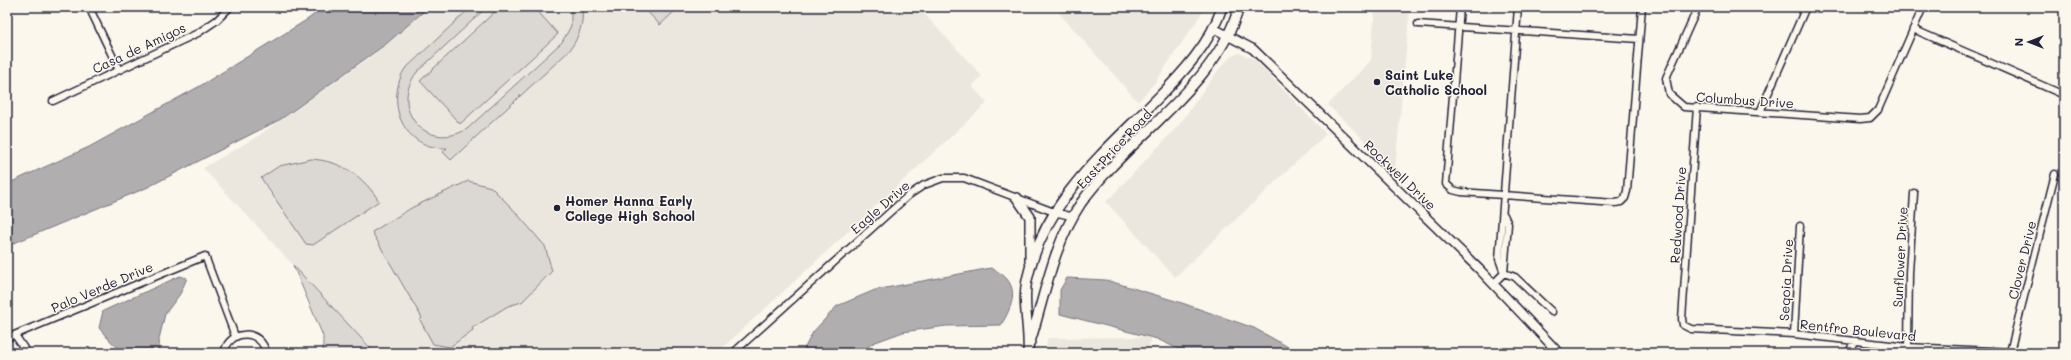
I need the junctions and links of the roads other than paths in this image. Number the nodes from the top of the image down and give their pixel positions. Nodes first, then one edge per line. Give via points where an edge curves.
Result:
1 (89, 7) edge
2 (230, 7) edge
3 (1222, 7) edge
4 (1239, 7) edge
5 (1460, 7) edge
6 (1518, 7) edge
7 (1642, 7) edge
8 (1698, 7) edge
9 (1806, 7) edge
10 (1923, 7) edge
11 (1418, 24) dead end
12 (1458, 26) junction
13 (1214, 28) junction
14 (1914, 29) junction
15 (1517, 30) junction
16 (1228, 37) junction
17 (1639, 39) junction
18 (119, 70) junction
19 (2064, 95) edge
20 (53, 101) dead end
21 (1697, 107) junction
22 (1760, 112) junction
23 (2055, 174) dead end
24 (1914, 193) dead end
25 (1505, 194) junction
26 (1017, 198) junction
27 (1054, 212) junction
28 (1074, 217) junction
29 (1800, 226) dead end
30 (1030, 271) junction
31 (1504, 273) junction
32 (1493, 284) junction
33 (1552, 312) dead end
34 (1684, 325) joint
35 (1794, 334) junction
36 (15, 335) junction
37 (235, 336) junction
38 (7, 338) edge
39 (1854, 340) junction
40 (1552, 347) junction
41 (1908, 347) junction
42 (1028, 350) edge
43 (2010, 352) junction
44 (28, 353) edge
45 (224, 353) edge
46 (266, 353) edge
47 (733, 353) edge
48 (1545, 353) edge
49 (1559, 353) edge
50 (1849, 353) edge
51 (2032, 353) edge

1 - 18 street
2 - 18 street, Casa de Amigos via 198,33
3 - 13 main road, East Price Road
4 - 16 main road, East Price Road
5 - 12 street
6 - 15 street
7 - 17 street
8 - 21 street, Columbus Drive via 1666,78 1669,94 1684,107
9 - 22 street
10 - 14 street
11 - 12 street
12 - 15 street
12 - 25 street via 1446,184 1461,192
13 - 16 street, Rockwell Drive
13 - 27 main road, East Price Road via 1178,78 1080,176
14 - 19 street
14 - 22 street, Columbus Drive via 1878,110 1870,118 1860,120
15 - 17 street
15 - 25 street
16 - 28 main road, East Price Road via 1194,84 1109,170 1081,204
16 - 32 street, Rockwell Drive via 1253,49
17 - 25 street via 1625,198 1615,203
18 - 20 street, Casa de Amigos
21 - 22 street, Columbus Drive
21 - 34 street, Redwood Drive via 1682,319
23 - 43 street, Clover Drive
24 - 41 street, Sunflower Drive
25 - 31 street via 1503,214 1508,224
26 - 27 street, Eagle Drive
26 - 30 main road via 1030,217
26 - 47 street, Eagle Drive via 964,178 943,178 924,185 909,195
27 - 28 street, Eagle Drive
27 - 30 main road, East Price Road
28 - 42 main road, East Price Road via 1061,240 1052,265
29 - 35 street, Seqoia Drive
30 - 42 main road, East Price Road via 1025,307
31 - 32 street
31 - 33 street via 1515,277
32 - 40 street, Rockwell Drive
34 - 35 street, Rentfro Boulevard via 1691,329
35 - 39 street, Rentfro Boulevard
36 - 37 street, Palo Verde Drive via 204,256
36 - 38 street, Palo Verde Drive
36 - 44 street
37 - 45 street via 226,346
37 - 46 street via 255,336 261,341
39 - 41 street, Rentfro Boulevard
39 - 50 street
40 - 48 street
40 - 49 street, Rockwell Drive
41 - 43 street, Rentfro Boulevard
43 - 51 street, Rentfro Boulevard

